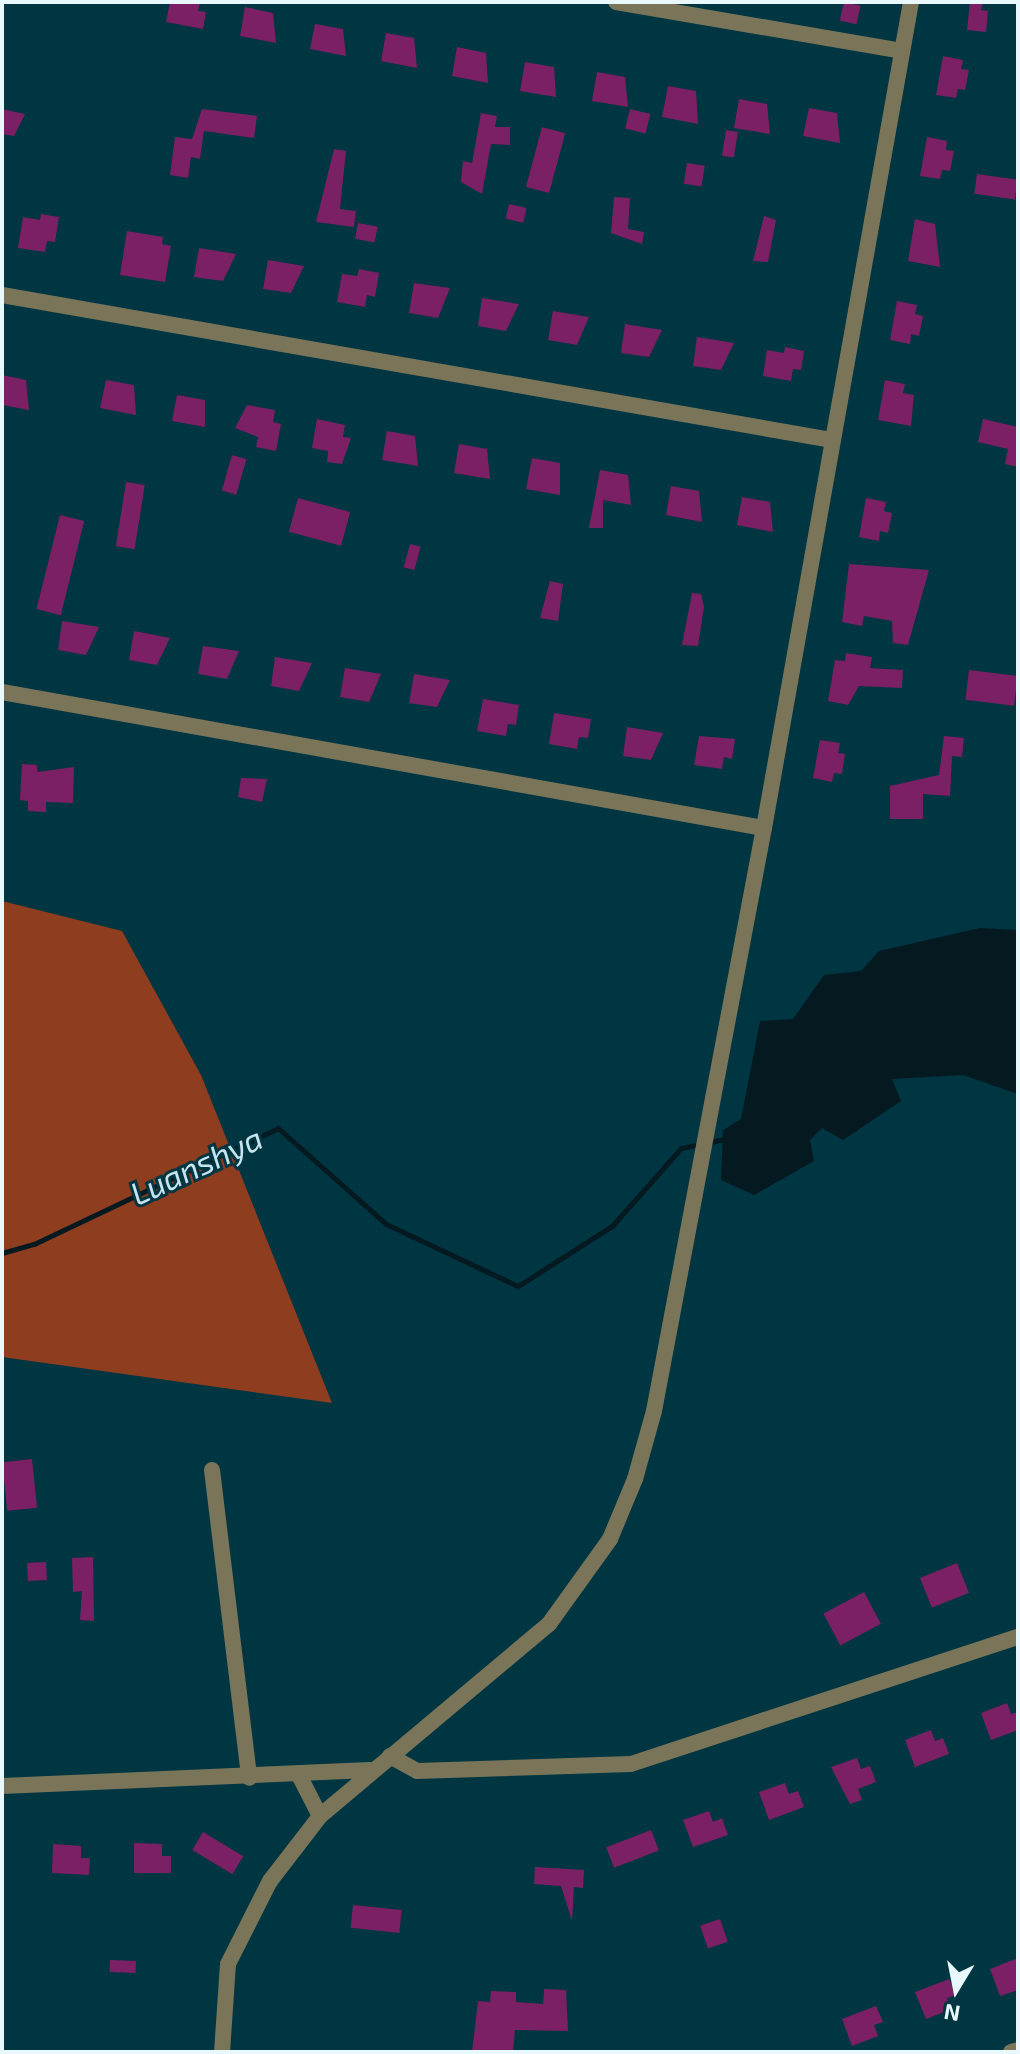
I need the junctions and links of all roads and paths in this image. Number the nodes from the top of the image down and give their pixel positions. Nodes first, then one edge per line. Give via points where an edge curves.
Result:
1 (616, 2) edge
2 (911, 2) edge
3 (902, 51) junction
4 (2, 295) edge
5 (832, 440) junction
6 (2, 692) edge
7 (764, 828) junction
8 (212, 1470) dead end
9 (1018, 1637) edge
10 (390, 1756) junction
11 (372, 1770) junction
12 (300, 1777) junction
13 (249, 1778) junction
14 (2, 1786) edge
15 (320, 1816) junction
16 (1018, 2050) edge
17 (221, 2051) edge
18 (1011, 2052) edge

1 - 3 street
2 - 3 street
3 - 5 street
4 - 5 street
5 - 7 street
6 - 7 street
7 - 10 street via 654,1411 610,1539 549,1624
8 - 13 street
9 - 10 street via 631,1764 417,1771
10 - 11 street
11 - 12 street
11 - 15 street
12 - 13 street
12 - 15 street
13 - 14 street
15 - 17 street via 270,1881 228,1964
16 - 18 street

